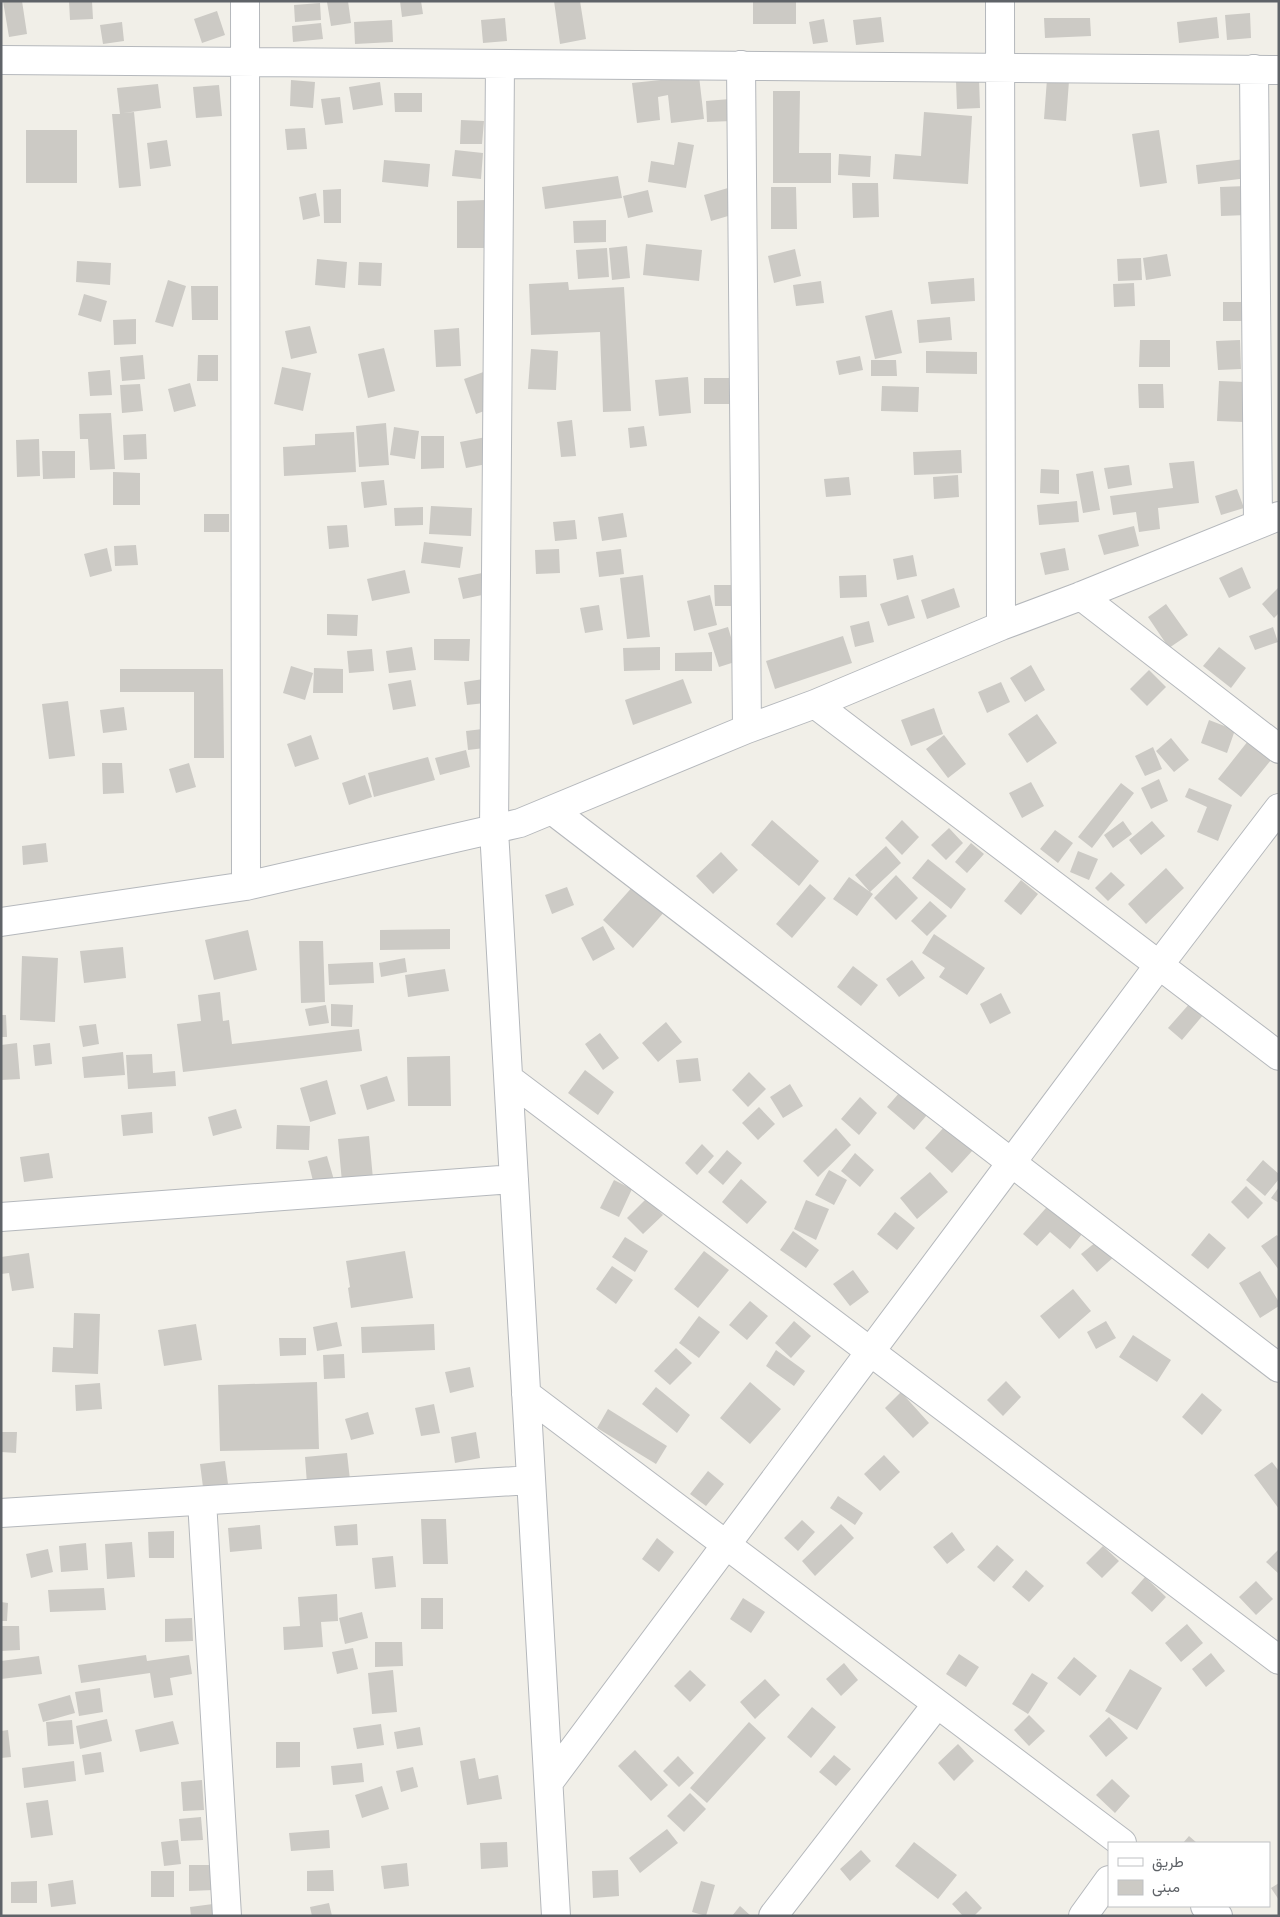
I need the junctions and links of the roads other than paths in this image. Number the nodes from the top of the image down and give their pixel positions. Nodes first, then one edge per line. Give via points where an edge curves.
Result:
1 (245, 1) edge
2 (1000, 1) edge
3 (1, 60) edge
4 (245, 62) junction
5 (500, 64) junction
6 (741, 65) junction
7 (1000, 67) junction
8 (1266, 69) edge
9 (1268, 520) edge
10 (1081, 596) junction
11 (1001, 626) junction
12 (816, 704) junction
13 (747, 729) junction
14 (1279, 749) edge
15 (1279, 808) edge
16 (552, 810) junction
17 (494, 830) junction
18 (246, 886) junction
19 (1, 922) edge
20 (1159, 965) junction
21 (1279, 1056) edge
22 (509, 1079) junction
23 (1011, 1163) junction
24 (514, 1179) junction
25 (1, 1217) edge
26 (871, 1351) junction
27 (1279, 1368) edge
28 (526, 1394) junction
29 (531, 1480) junction
30 (202, 1500) junction
31 (1, 1513) edge
32 (725, 1545) junction
33 (1279, 1660) edge
34 (937, 1704) junction
35 (549, 1782) junction
36 (1121, 1842) edge
37 (1108, 1881) edge
38 (1206, 1907) edge
39 (227, 1916) edge
40 (556, 1916) edge
41 (773, 1916) edge
42 (1083, 1916) edge
43 (1218, 1916) edge

1 - 4 street
2 - 7 street
3 - 4 street
4 - 5 street
4 - 18 street
5 - 6 street
5 - 17 street
6 - 7 street
6 - 13 street
7 - 8 street
7 - 11 street
8 - 9 street
9 - 10 street
10 - 11 street
10 - 14 street
11 - 12 street
12 - 13 street
12 - 20 street
13 - 16 street
15 - 20 street
16 - 17 street
16 - 23 street
17 - 18 street
17 - 22 street
18 - 19 street
20 - 21 street
20 - 23 street
22 - 24 street
22 - 26 street
23 - 26 street
23 - 27 street
24 - 25 street
24 - 28 street
26 - 32 street
26 - 33 street
28 - 29 street
28 - 32 street
29 - 30 street
29 - 35 street
30 - 31 street
30 - 39 street
32 - 34 street
32 - 35 street
34 - 36 street
34 - 41 street
35 - 40 street
37 - 42 street
38 - 43 street

